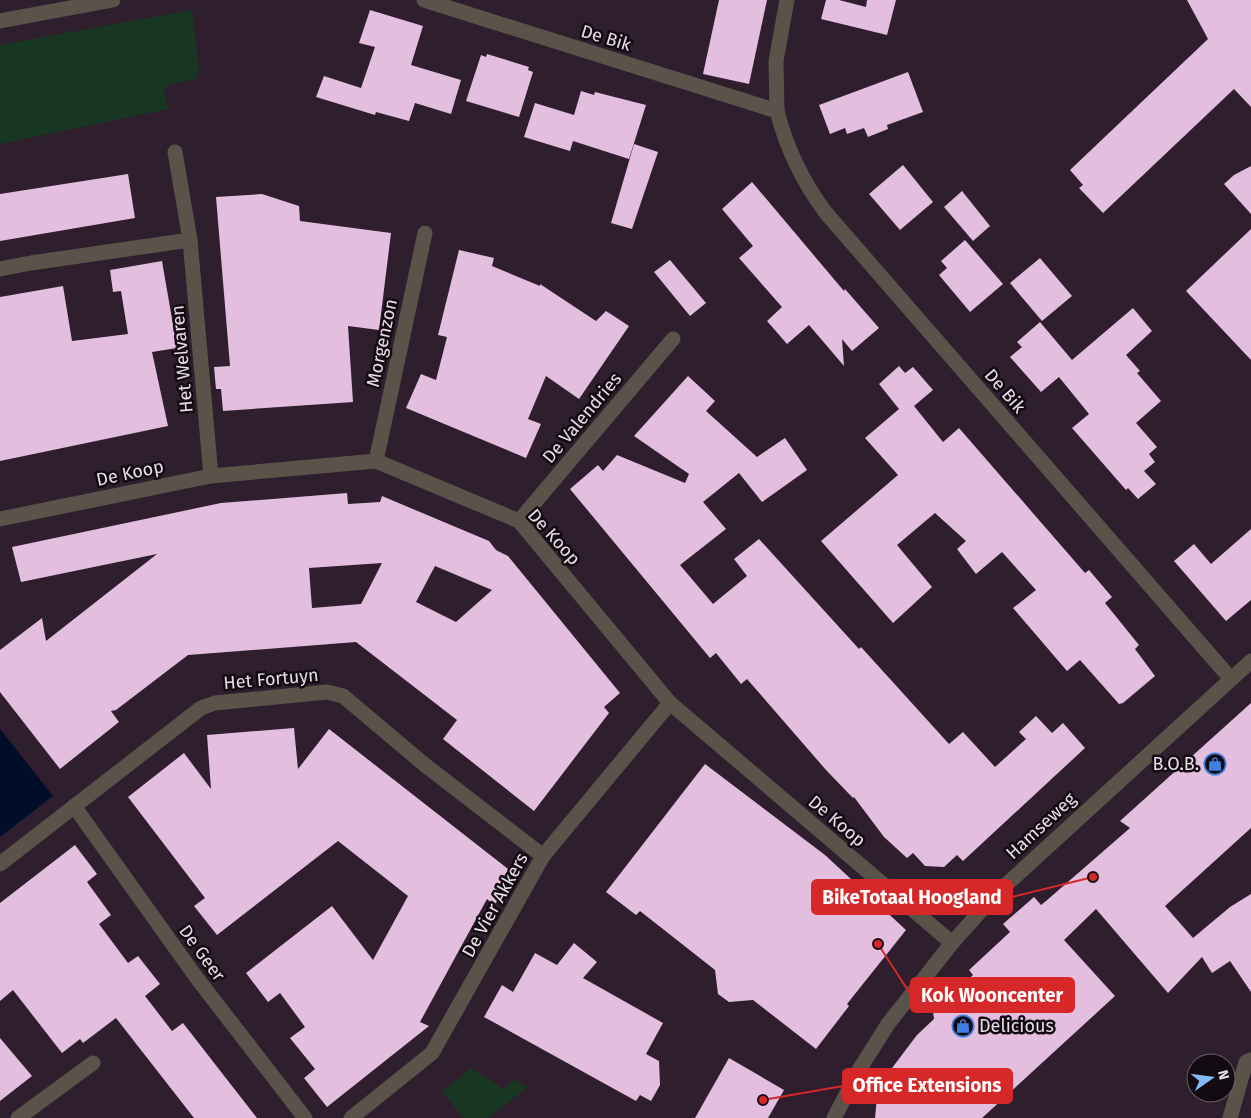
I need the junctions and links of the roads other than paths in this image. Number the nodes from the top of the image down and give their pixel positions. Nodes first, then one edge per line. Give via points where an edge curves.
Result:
1 (113, 0) edge
2 (424, 0) edge
3 (787, 0) edge
4 (0, 21) edge
5 (777, 111) junction
6 (175, 152) dead end
7 (425, 233) dead end
8 (190, 240) junction
9 (0, 270) edge
10 (673, 339) dead end
11 (376, 462) junction
12 (210, 476) junction
13 (0, 519) edge
14 (519, 522) junction
15 (1251, 661) edge
16 (1231, 679) junction
17 (670, 704) junction
18 (74, 806) junction
19 (543, 856) junction
20 (0, 864) edge
21 (952, 943) junction
22 (1251, 1060) edge
23 (93, 1063) dead end
24 (18, 1118) edge
25 (305, 1118) edge
26 (351, 1118) edge
27 (834, 1118) edge
28 (1230, 1118) edge

1 - 4 street
2 - 5 street, De Bik
3 - 5 street, De Bik via 776,61
5 - 16 street, De Bik via 795,165 826,214
6 - 8 street, Het Welvaren
7 - 11 street, Morgenzon
8 - 9 street via 31,262
8 - 12 street, Het Welvaren
10 - 14 street, De Valendries
11 - 12 street, De Koop
11 - 14 street, De Koop
12 - 13 street, De Koop
14 - 17 street, De Koop
15 - 16 street, Hamseweg
16 - 21 street, Hamseweg via 1002,887
17 - 19 street, De Vier Akkers
17 - 21 street, De Koop
18 - 19 street, Het Fortuyn via 201,708 215,703 327,692 343,696 425,765
18 - 20 street, Het Fortuyn
18 - 25 street, De Geer via 196,977
19 - 26 street, De Vier Akkers via 432,1053
21 - 27 street, Hamseweg via 888,1024
22 - 28 street via 1246,1062
23 - 24 street

